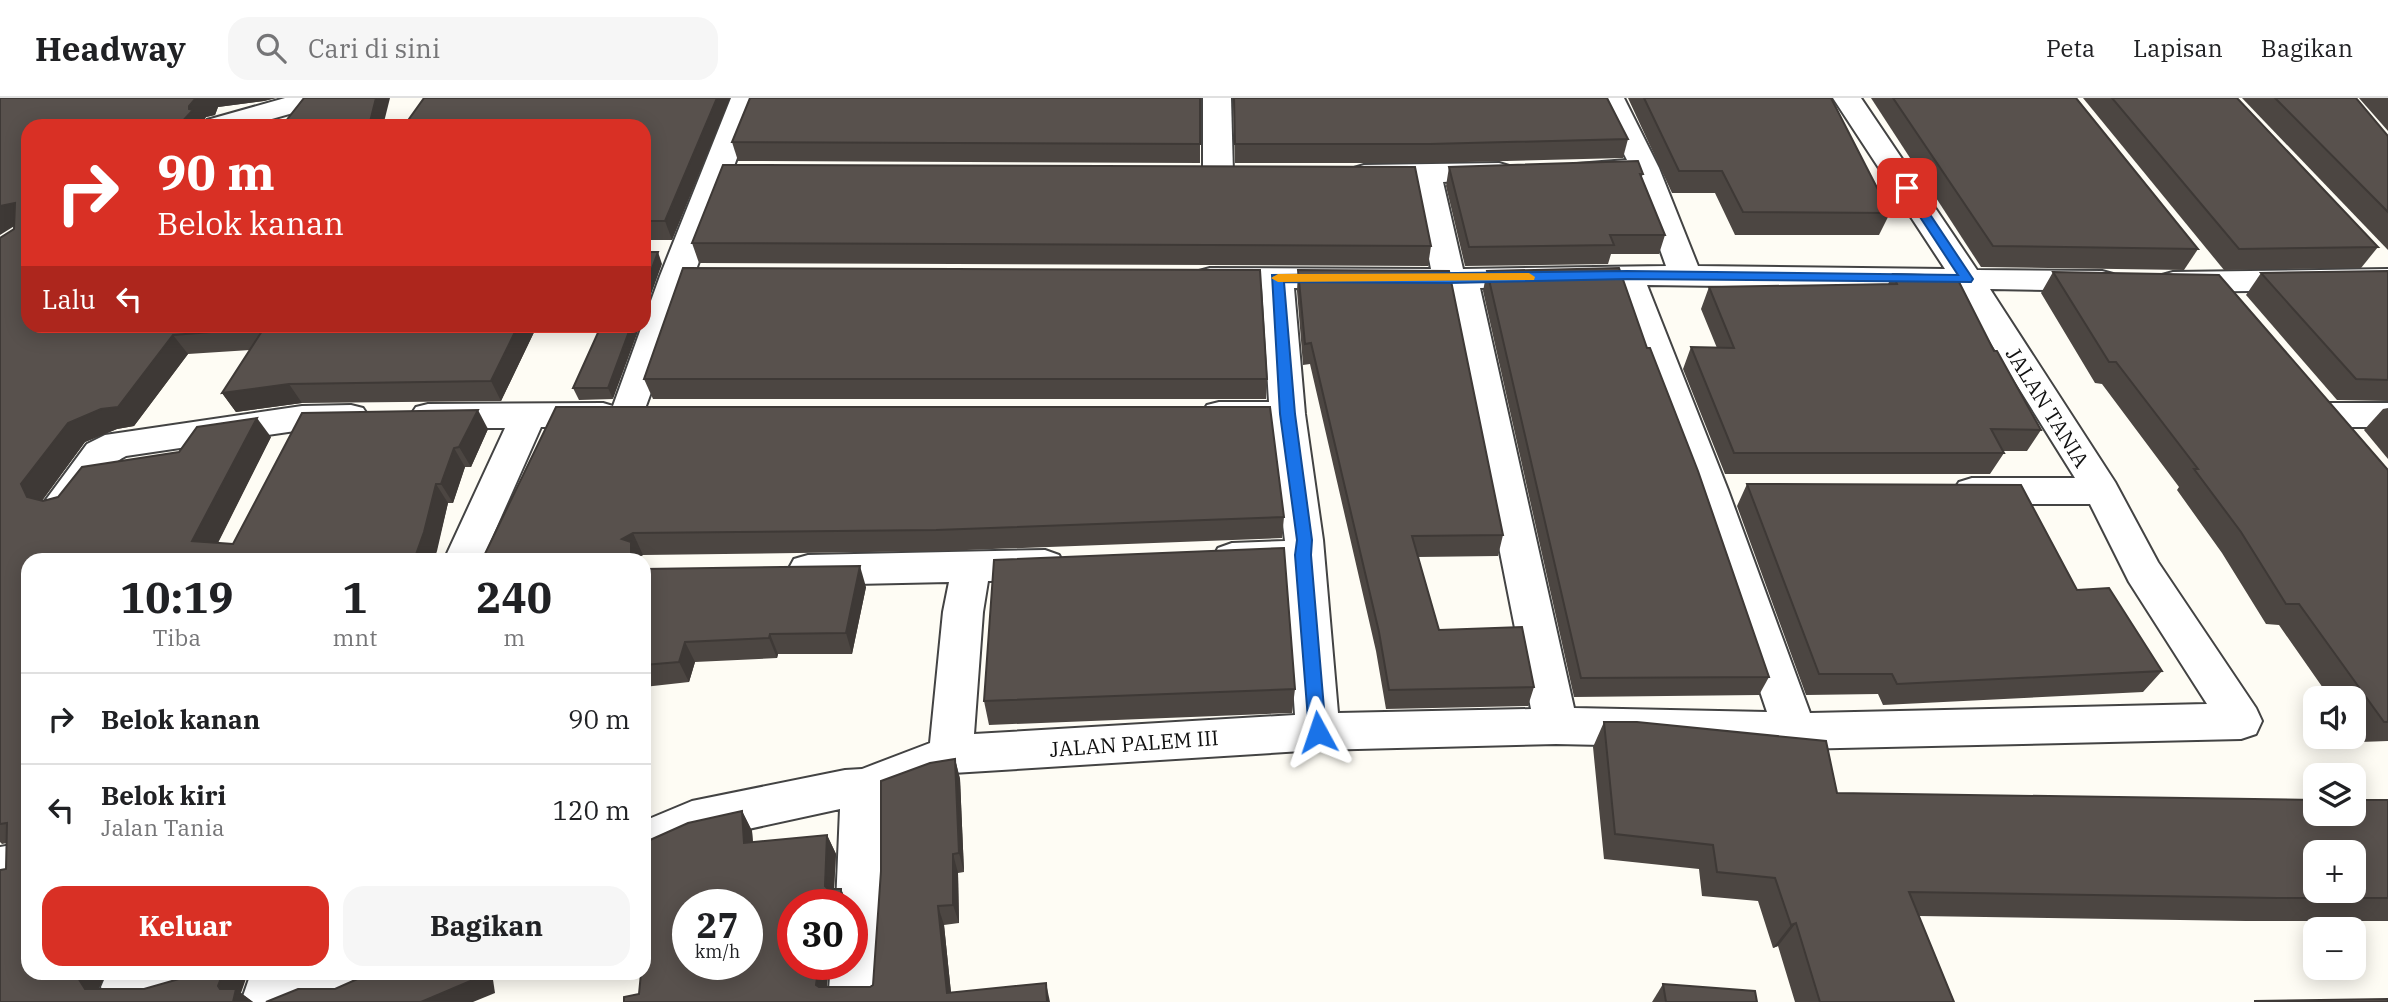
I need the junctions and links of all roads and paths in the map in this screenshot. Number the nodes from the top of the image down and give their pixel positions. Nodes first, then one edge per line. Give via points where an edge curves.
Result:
1 (315, 98) edge
2 (745, 98) edge
3 (1217, 98) edge
4 (1610, 98) edge
5 (1847, 98) edge
6 (242, 119) edge
7 (1645, 168) junction
8 (1563, 171) edge
9 (1522, 172) edge
10 (1218, 173) edge
11 (1343, 174) edge
12 (1427, 175) junction
13 (2188, 250) edge
14 (1627, 275) junction
15 (1686, 277) junction
16 (1179, 278) edge
17 (1277, 278) junction
18 (1455, 279) junction
19 (1967, 279) junction
20 (2388, 279) edge
21 (2214, 282) junction
22 (2240, 314) edge
23 (529, 414) junction
24 (1191, 414) edge
25 (1287, 414) junction
26 (2388, 415) edge
27 (2353, 446) edge
28 (1710, 490) junction
29 (1752, 491) edge
30 (1934, 491) edge
31 (2102, 491) junction
32 (61, 505) edge
33 (466, 553) edge
34 (1303, 555) junction
35 (1192, 559) edge
36 (1082, 564) edge
37 (971, 568) junction
38 (766, 571) edge
39 (2241, 721) joint
40 (1556, 726) junction
41 (1795, 731) junction
42 (1318, 732) junction
43 (951, 754) junction
44 (863, 788) junction
45 (651, 840) edge
46 (21, 864) edge
47 (0, 868) edge
48 (158, 980) edge
49 (274, 980) edge
50 (346, 980) edge
51 (126, 987) edge
52 (266, 1002) edge
53 (298, 1002) edge
54 (853, 1002) edge

1 - 6 street
2 - 23 street via 731,173 681,264 641,416
3 - 10 street
4 - 7 street
5 - 19 street, JALAN TANIA
7 - 8 street
7 - 15 street
9 - 12 street
11 - 12 street
12 - 18 street
13 - 21 street
14 - 15 street
14 - 18 street
14 - 28 street
15 - 19 street
16 - 17 street
17 - 18 street
17 - 25 street
18 - 40 street
19 - 21 street
19 - 31 street, JALAN TANIA
20 - 21 street
21 - 22 street
23 - 32 street via 389,417 294,434 128,442 100,453
23 - 33 street
24 - 25 street
25 - 34 street
26 - 27 street via 2319,405
28 - 29 street
28 - 41 street
30 - 31 street
31 - 39 street, JALAN TANIA via 2143,571
34 - 35 street
34 - 42 street
36 - 37 street
37 - 38 street
37 - 43 street
39 - 41 street, JALAN PALEM III
40 - 41 street, JALAN PALEM III
40 - 42 street, JALAN PALEM III
42 - 43 street, JALAN PALEM III
43 - 44 street, JALAN PALEM III
44 - 45 street, JALAN PALEM III via 692,821
44 - 54 street
46 - 47 street
48 - 51 street
49 - 52 street
50 - 53 street

